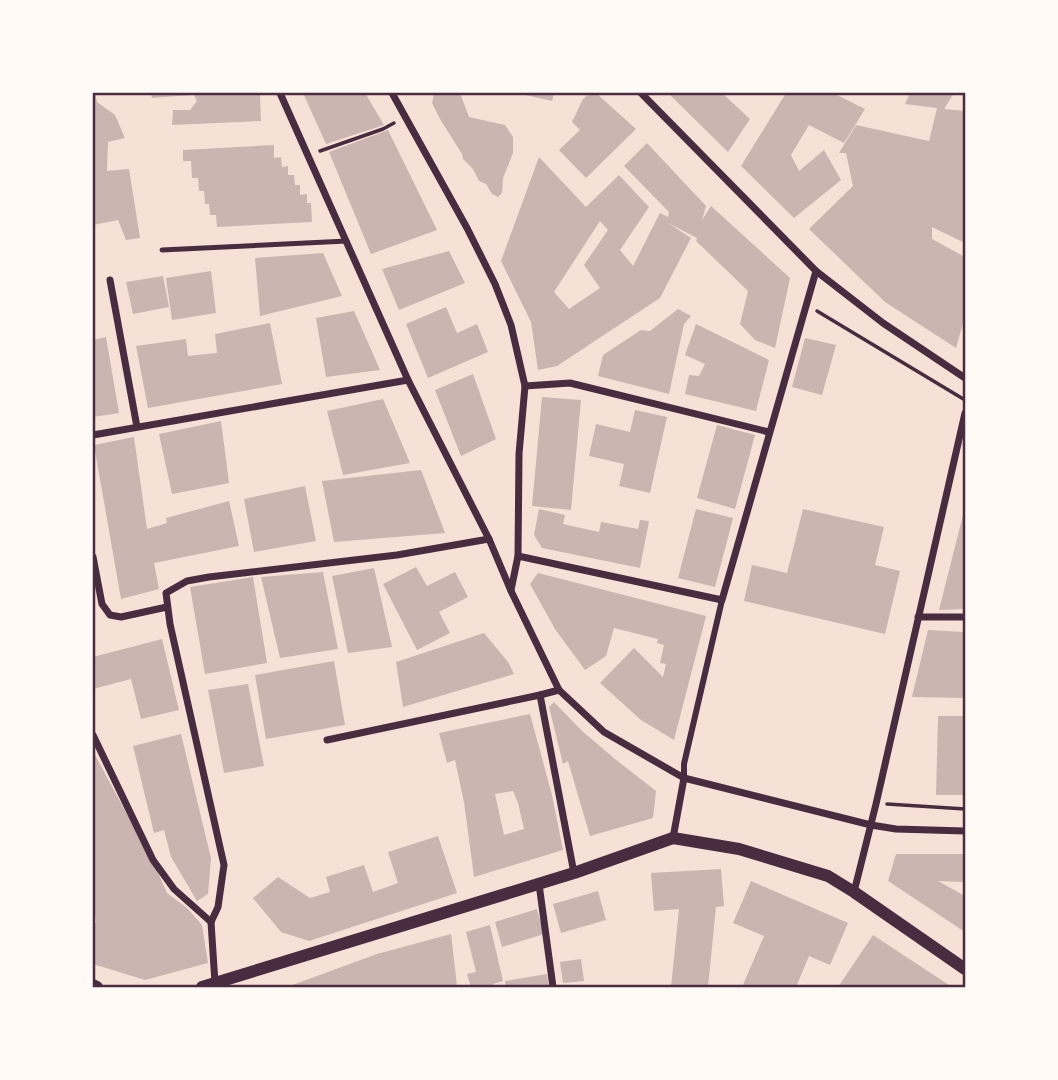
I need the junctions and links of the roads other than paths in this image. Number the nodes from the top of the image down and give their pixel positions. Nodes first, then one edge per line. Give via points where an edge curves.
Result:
1 (280, 93) edge
2 (392, 93) edge
3 (643, 94) edge
4 (346, 241) junction
5 (162, 250) dead end
6 (816, 271) junction
7 (110, 280) dead end
8 (965, 377) edge
9 (408, 380) junction
10 (525, 386) junction
11 (965, 413) edge
12 (137, 427) junction
13 (769, 432) junction
14 (93, 435) edge
15 (489, 539) junction
16 (518, 556) junction
17 (93, 557) edge
18 (511, 591) junction
19 (722, 600) junction
20 (167, 607) junction
21 (918, 617) junction
22 (965, 617) edge
23 (559, 690) junction
24 (540, 695) junction
25 (93, 735) edge
26 (327, 740) dead end
27 (684, 778) junction
28 (871, 825) junction
29 (965, 831) edge
30 (673, 838) junction
31 (574, 873) junction
32 (538, 884) junction
33 (853, 892) junction
34 (211, 922) junction
35 (965, 969) edge
36 (208, 985) edge
37 (553, 987) edge

1 - 4 street
2 - 10 street via 495,284 511,325
3 - 6 street
4 - 5 lane
4 - 9 street
6 - 8 street via 883,323
6 - 13 street
7 - 12 street
9 - 12 street
9 - 15 street
10 - 13 street via 570,383
10 - 16 street
11 - 21 street
12 - 14 street
13 - 19 street
15 - 18 street
15 - 20 street via 187,581 166,593
16 - 18 street
16 - 19 street
17 - 20 street via 102,604 110,615 121,617
18 - 23 street
19 - 27 street
20 - 34 street via 224,866
21 - 22 street
21 - 28 street
23 - 24 street
23 - 27 street via 604,732
24 - 26 street
24 - 31 street
25 - 34 street via 153,860 174,889
27 - 28 street
27 - 30 street
28 - 29 street
28 - 33 street
30 - 31 street
30 - 33 street via 758,854 828,876
31 - 32 street
32 - 36 street
32 - 37 street
33 - 35 street
34 - 36 street

